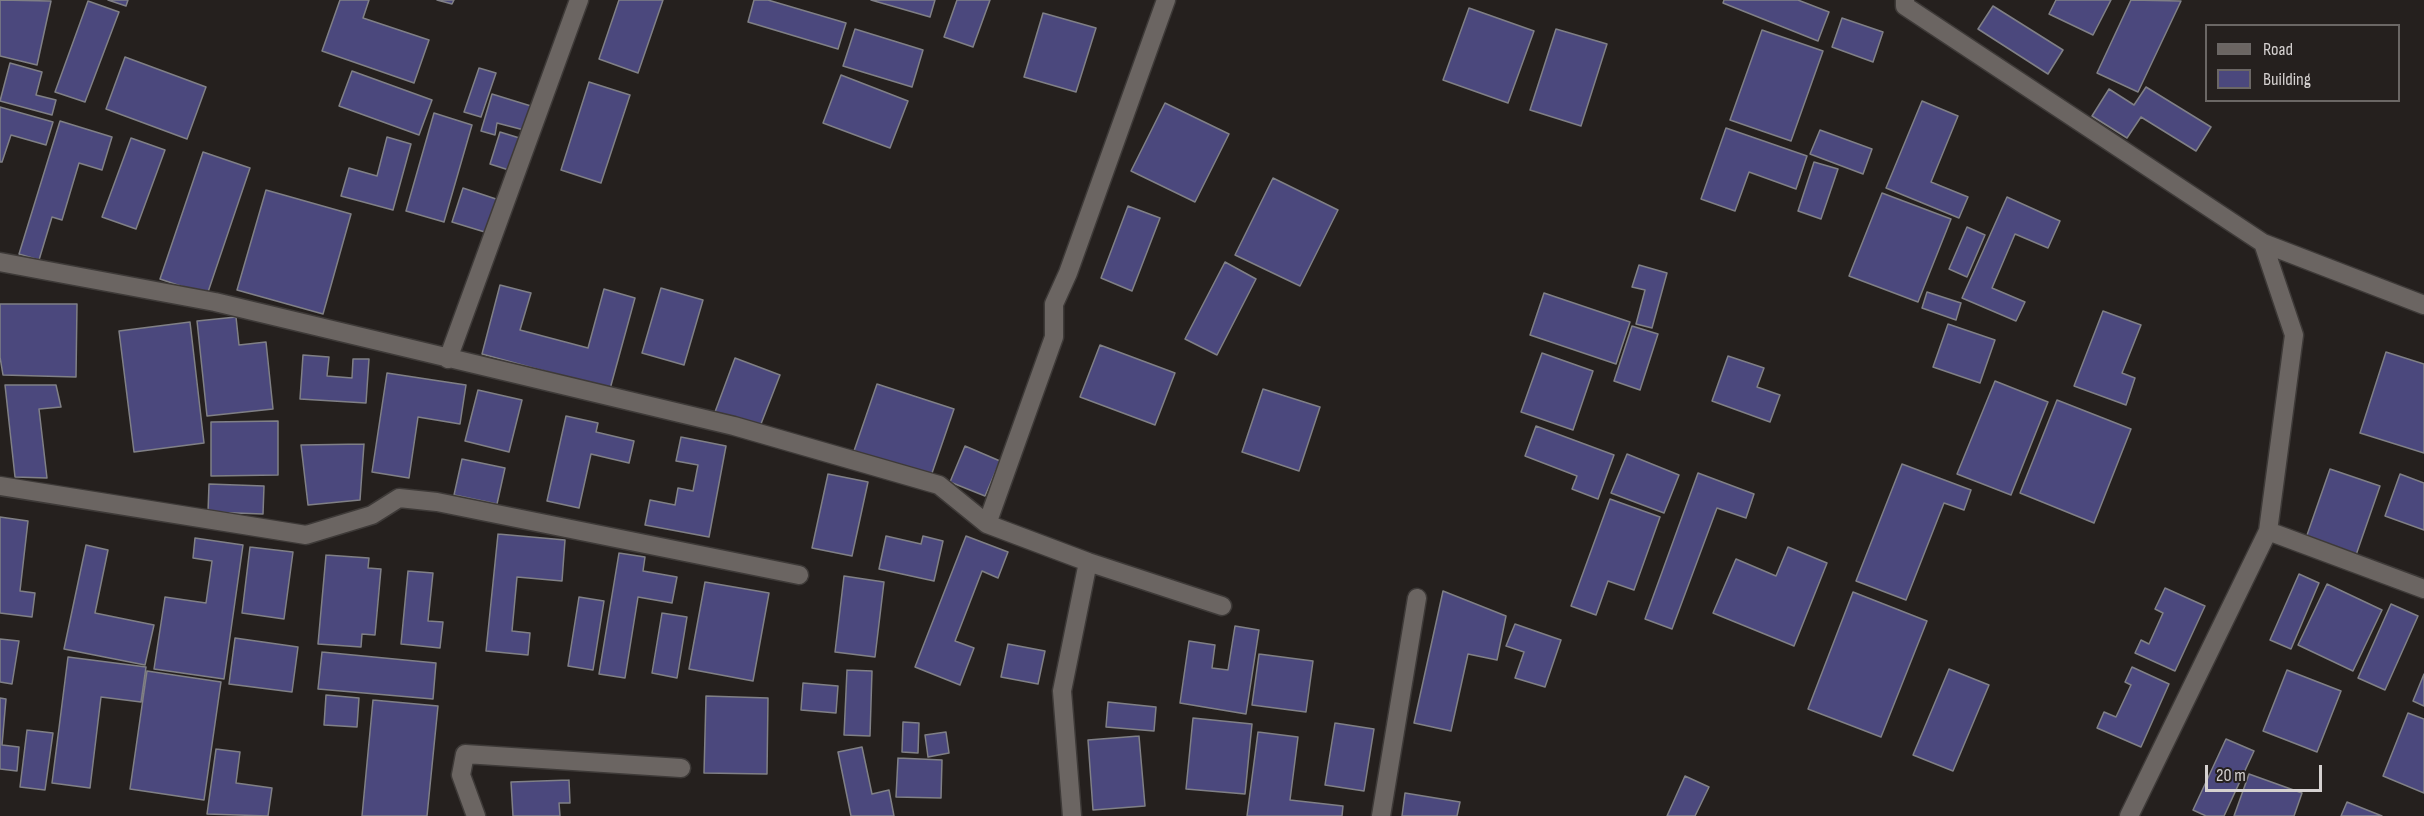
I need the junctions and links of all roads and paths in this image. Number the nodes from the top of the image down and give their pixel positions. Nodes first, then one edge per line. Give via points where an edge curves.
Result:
1 (579, 0) edge
2 (1166, 0) edge
3 (1900, 2) edge
4 (2262, 243) junction
5 (0, 262) edge
6 (2424, 305) edge
7 (448, 359) junction
8 (0, 486) edge
9 (987, 524) junction
10 (2268, 531) junction
11 (1088, 562) junction
12 (799, 575) dead end
13 (2424, 589) edge
14 (1417, 598) dead end
15 (1222, 606) dead end
16 (681, 768) dead end
17 (476, 816) edge
18 (1072, 816) edge
19 (1381, 816) edge
20 (2129, 816) edge

1 - 7 street
2 - 9 street via 1054,304 1054,337
3 - 4 street
4 - 6 street
4 - 10 street via 2294,335
5 - 7 street via 215,302
7 - 9 street via 734,426 939,485
8 - 12 street via 306,535 372,515 399,498 437,502
9 - 11 street
10 - 13 street
10 - 20 street
11 - 15 street
11 - 18 street via 1062,691
14 - 19 street
16 - 17 street via 465,754 461,775

